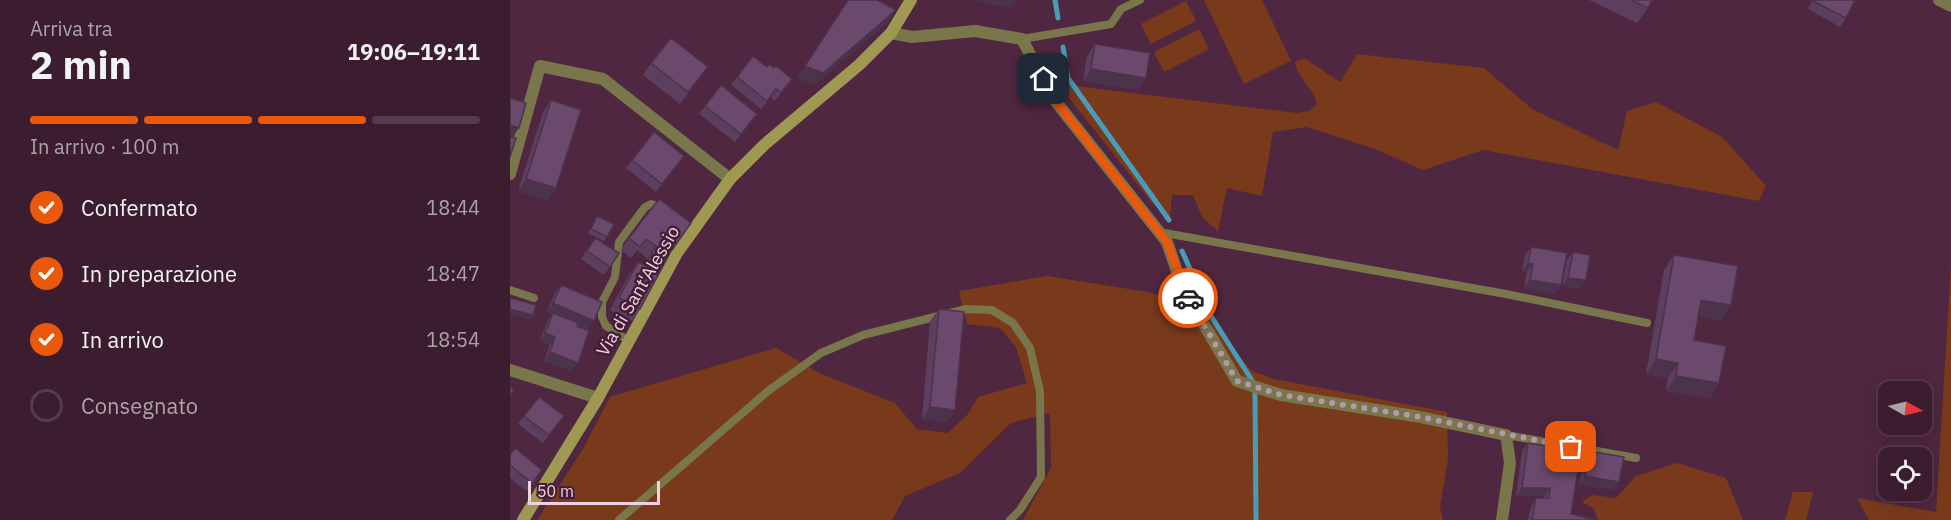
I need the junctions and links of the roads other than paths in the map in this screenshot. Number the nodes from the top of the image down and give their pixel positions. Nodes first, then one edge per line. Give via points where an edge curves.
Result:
1 (911, 0) edge
2 (1140, 0) edge
3 (1939, 0) edge
4 (1951, 6) edge
5 (891, 33) junction
6 (1022, 39) junction
7 (510, 174) edge
8 (730, 179) junction
9 (677, 215) edge
10 (1159, 232) junction
11 (510, 290) edge
12 (534, 298) dead end
13 (1647, 323) dead end
14 (629, 341) junction
15 (510, 370) edge
16 (598, 398) junction
17 (1506, 435) junction
18 (1636, 458) dead end
19 (523, 520) edge
20 (618, 520) edge
21 (1010, 520) edge
22 (1502, 520) edge

1 - 5 street, Via di Sant'Alessio
2 - 6 lane via 1121,9 1111,24
3 - 4 street
5 - 6 street via 912,37 975,31
5 - 8 street, Via di Sant'Alessio
6 - 10 street via 1053,98
7 - 8 street via 540,66 603,80
8 - 14 street, Via di Sant'Alessio via 692,222
9 - 14 lane via 657,205 645,207 619,242 616,270 602,302 602,317 606,326
10 - 13 lane
10 - 17 street via 1167,242 1183,289 1237,381 1281,395
11 - 12 lane
14 - 16 street, Via di Sant'Alessio
15 - 16 street
16 - 19 street, Via di Sant'Alessio
17 - 18 lane
17 - 22 street via 1510,463
20 - 21 lane via 768,391 821,353 873,332 966,309 992,310 1013,323 1030,348 1040,391 1041,477

